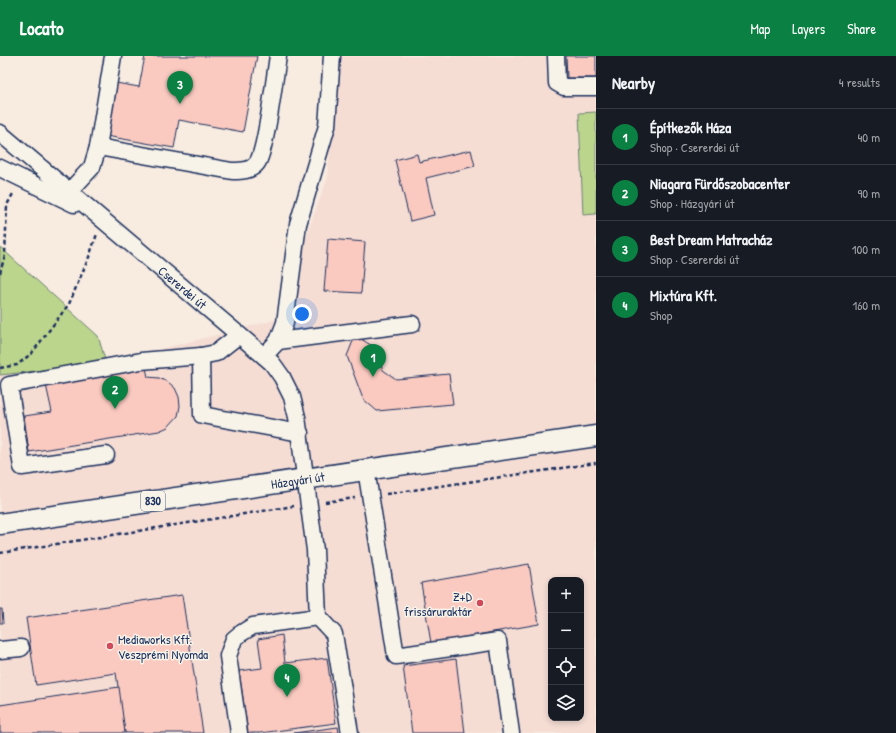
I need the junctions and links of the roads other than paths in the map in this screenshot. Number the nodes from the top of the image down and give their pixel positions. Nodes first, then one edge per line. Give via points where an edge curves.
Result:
1 (113, 56) edge
2 (278, 56) edge
3 (332, 56) edge
4 (556, 56) edge
5 (596, 88) edge
6 (0, 133) edge
7 (98, 146) junction
8 (0, 168) edge
9 (69, 192) junction
10 (102, 218) junction
11 (412, 324) dead end
12 (239, 335) junction
13 (278, 341) junction
14 (201, 356) junction
15 (264, 356) junction
16 (300, 433) junction
17 (596, 436) edge
18 (106, 455) dead end
19 (366, 469) junction
20 (306, 478) junction
21 (0, 524) edge
22 (318, 616) junction
23 (22, 648) dead end
24 (0, 650) edge
25 (239, 733) edge
26 (350, 733) edge
27 (512, 733) edge

1 - 7 street
2 - 7 street via 262,154 251,169 232,171
3 - 13 street via 327,126 298,224 285,323
4 - 5 street via 557,83 564,87
6 - 9 street, Csererdei út
7 - 9 street via 92,167
8 - 10 street
9 - 10 street, Csererdei út
10 - 12 street, Csererdei út
11 - 13 street
12 - 14 street via 216,353
12 - 15 street, Csererdei út
13 - 15 street
14 - 16 street via 202,415
14 - 18 street via 141,361 9,385 22,467
15 - 16 street, Csererdei út via 282,377 292,396
16 - 20 street, Csererdei út
17 - 19 main road, Házgyári út / 830
19 - 20 main road, Házgyári út / 830
19 - 27 street via 396,656 498,641
20 - 21 main road, Házgyári út / 830
20 - 22 street, Csererdei út via 315,550
22 - 25 street via 253,626 234,639 228,656
22 - 26 street via 334,634
23 - 24 street

